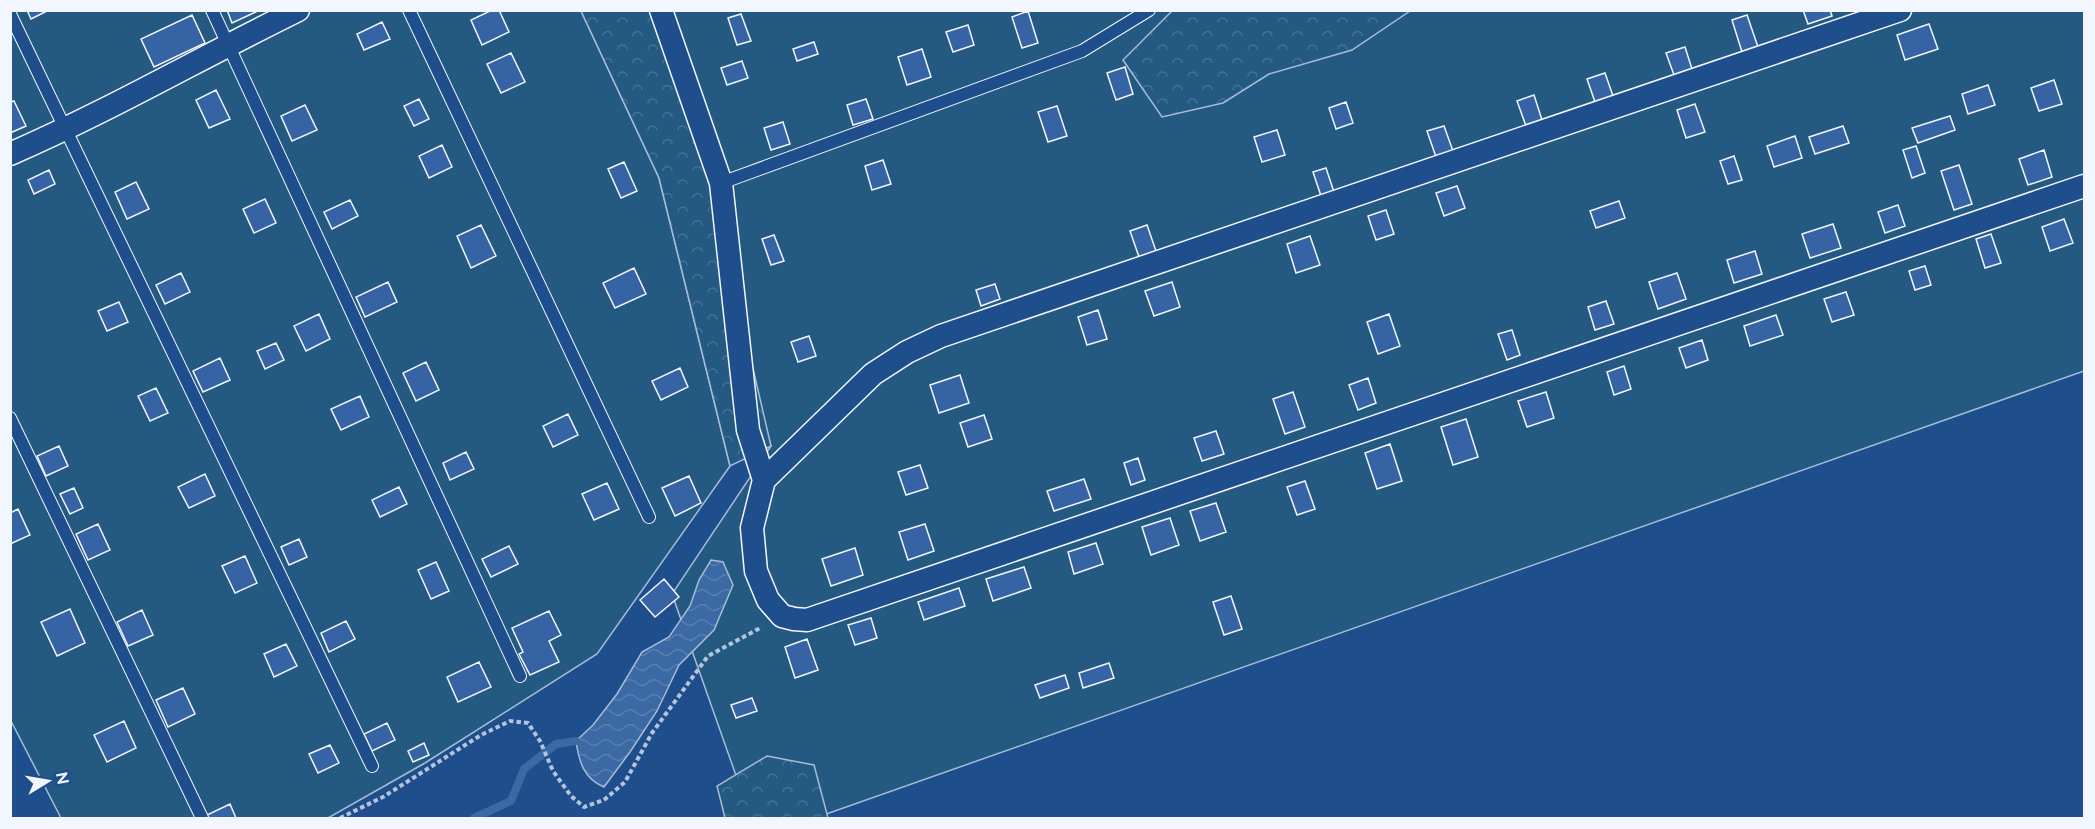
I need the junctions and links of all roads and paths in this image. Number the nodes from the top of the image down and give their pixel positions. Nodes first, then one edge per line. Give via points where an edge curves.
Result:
1 (212, 10) edge
2 (298, 10) edge
3 (409, 10) edge
4 (661, 10) edge
5 (1149, 10) edge
6 (1900, 10) edge
7 (10, 14) edge
8 (228, 44) junction
9 (66, 130) junction
10 (10, 154) edge
11 (721, 183) junction
12 (2085, 186) edge
13 (10, 417) edge
14 (764, 480) junction
15 (649, 517) dead end
16 (782, 616) junction
17 (520, 676) dead end
18 (372, 766) dead end
19 (202, 819) edge
20 (340, 819) edge

1 - 8 lane
2 - 8 street
3 - 15 lane
4 - 11 street
5 - 11 lane via 1082,51
6 - 14 street via 941,336 873,374
7 - 9 lane
8 - 9 street
8 - 17 lane
9 - 10 street
9 - 18 lane
11 - 14 street via 748,430
12 - 16 street via 807,620
13 - 19 lane
14 - 16 street via 752,528 756,571 768,600
16 - 20 path via 708,656 652,733 625,782 604,800 584,807 553,771 528,723 510,721

